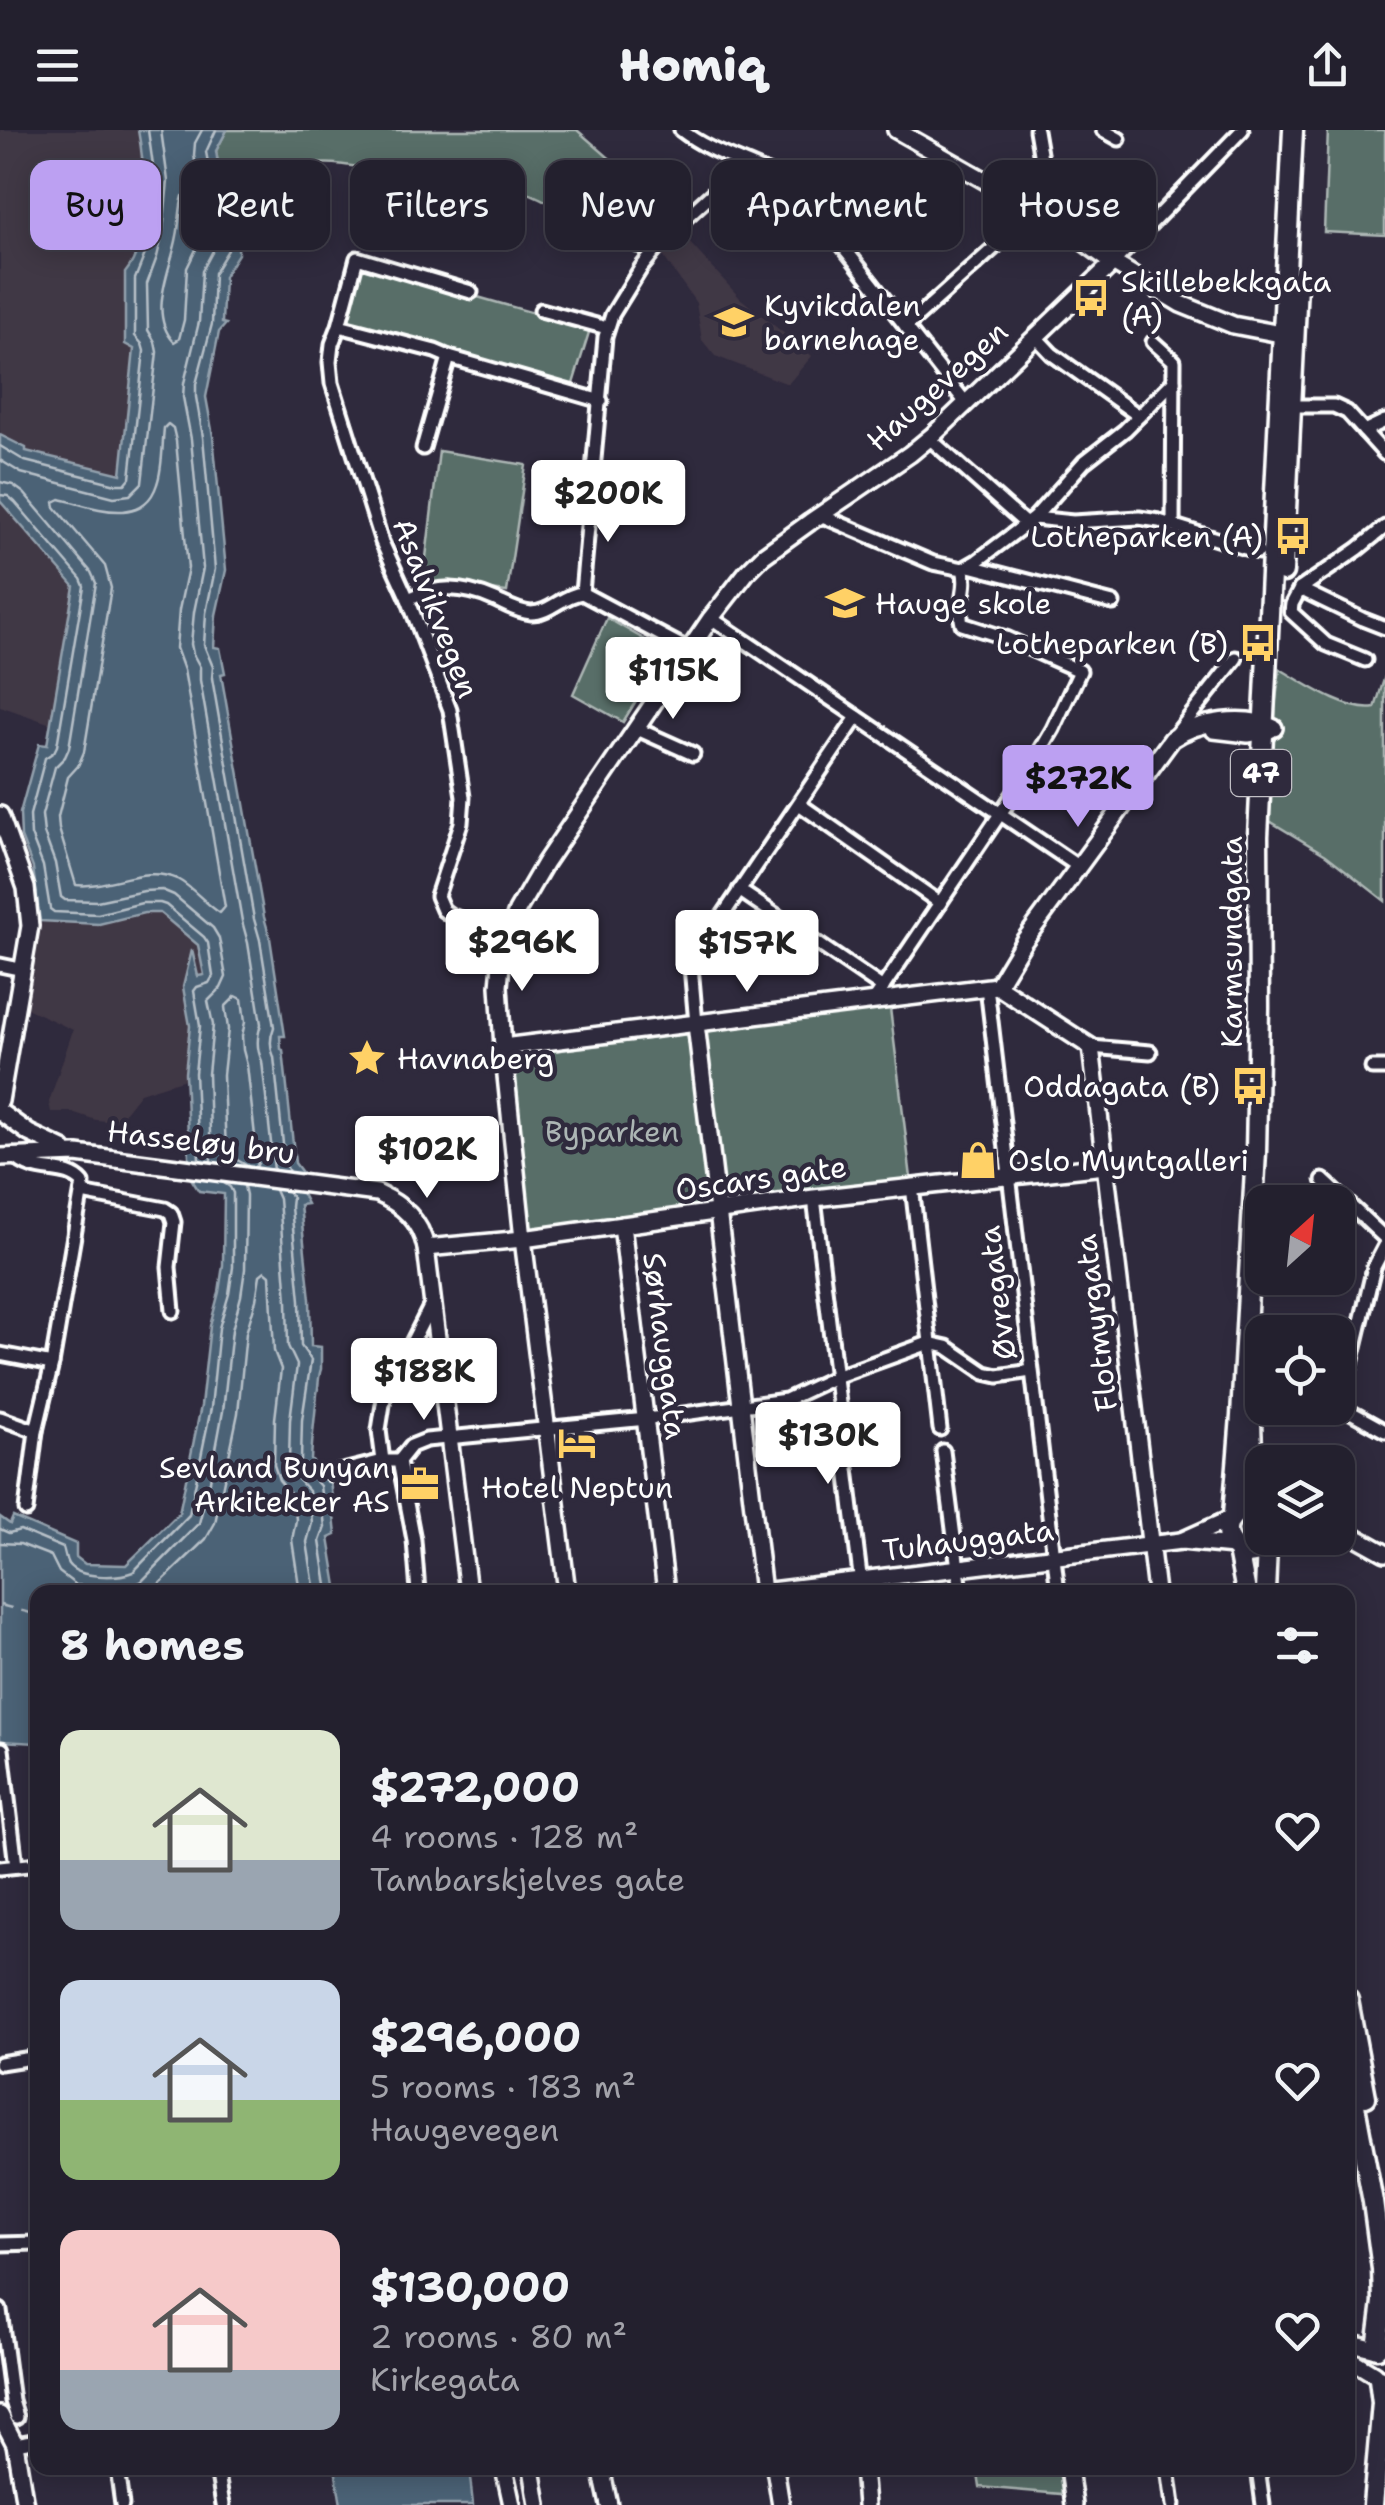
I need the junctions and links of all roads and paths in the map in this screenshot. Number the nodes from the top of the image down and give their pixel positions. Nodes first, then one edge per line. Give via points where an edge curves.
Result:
1 (682, 130) edge
2 (896, 130) edge
3 (1036, 130) edge
4 (1103, 130) edge
5 (1242, 130) edge
6 (1293, 130) edge
7 (1304, 130) edge
8 (1119, 138) dead end
9 (736, 160) edge
10 (1041, 160) edge
11 (983, 180) edge
12 (711, 193) edge
13 (987, 250) edge
14 (1095, 250) edge
15 (847, 251) edge
16 (1113, 263) junction
17 (471, 292) dead end
18 (541, 310) dead end
19 (339, 326) junction
20 (906, 326) junction
21 (607, 328) junction
22 (1035, 336) junction
23 (1289, 336) junction
24 (1154, 342) dead end
25 (450, 357) junction
26 (1174, 381) junction
27 (601, 401) junction
28 (966, 403) junction
29 (1292, 406) junction
30 (1139, 416) junction
31 (1385, 421) edge
32 (1364, 431) junction
33 (929, 438) junction
34 (424, 448) dead end
35 (1385, 454) edge
36 (820, 515) junction
37 (1030, 522) junction
38 (1173, 525) junction
39 (1385, 527) edge
40 (1258, 552) dead end
41 (966, 568) junction
42 (1300, 588) junction
43 (582, 593) junction
44 (408, 600) junction
45 (1113, 604) dead end
46 (711, 618) junction
47 (1385, 628) edge
48 (689, 650) junction
49 (1236, 658) dead end
50 (1365, 660) dead end
51 (857, 717) junction
52 (635, 728) junction
53 (1267, 728) junction
54 (1172, 740) junction
55 (692, 754) dead end
56 (799, 804) junction
57 (999, 814) junction
58 (0, 815) edge
59 (1079, 867) junction
60 (738, 890) junction
61 (940, 903) junction
62 (508, 937) junction
63 (0, 965) edge
64 (24, 970) junction
65 (992, 986) junction
66 (878, 995) junction
67 (696, 1024) junction
68 (1092, 1047) junction
69 (503, 1048) junction
70 (1150, 1052) dead end
71 (0, 1101) edge
72 (0, 1112) edge
73 (77, 1154) junction
74 (7, 1156) edge
75 (1105, 1166) junction
76 (1008, 1176) junction
77 (1323, 1180) dead end
78 (912, 1186) junction
79 (82, 1193) junction
80 (814, 1198) junction
81 (716, 1212) junction
82 (622, 1225) junction
83 (1385, 1238) edge
84 (523, 1239) junction
85 (1385, 1246) edge
86 (426, 1248) junction
87 (432, 1302) junction
88 (173, 1311) dead end
89 (929, 1342) junction
90 (1355, 1347) edge
91 (0, 1354) edge
92 (52, 1364) junction
93 (1031, 1371) junction
94 (835, 1377) junction
95 (741, 1406) junction
96 (1355, 1415) edge
97 (0, 1418) edge
98 (647, 1419) junction
99 (547, 1428) junction
100 (940, 1429) dead end
101 (36, 1432) junction
102 (1385, 1432) edge
103 (449, 1438) junction
104 (1251, 1445) edge
105 (943, 1451) dead end
106 (383, 1462) junction
107 (399, 1462) junction
108 (332, 1474) dead end
109 (1245, 1508) edge
110 (26, 1510) dead end
111 (1231, 1517) junction
112 (1355, 1537) edge
113 (1181, 1541) junction
114 (1151, 1545) junction
115 (1235, 1548) junction
116 (1245, 1551) edge
117 (1385, 1552) edge
118 (1271, 1555) edge
119 (1054, 1558) junction
120 (958, 1568) junction
121 (417, 1585) edge
122 (467, 1585) edge
123 (566, 1585) edge
124 (665, 1585) edge
125 (761, 1585) edge
126 (861, 1585) edge
127 (871, 1585) edge
128 (959, 1585) edge
129 (1057, 1585) edge
130 (1155, 1585) edge
131 (1244, 1585) edge
132 (1266, 1585) edge
133 (2, 1750) dead end
134 (30, 1865) edge
135 (16, 1866) junction
136 (0, 1868) edge
137 (1355, 2040) edge
138 (30, 2057) edge
139 (0, 2063) edge
140 (1355, 2109) edge
141 (1385, 2213) edge
142 (30, 2243) edge
143 (0, 2244) edge
144 (0, 2310) edge
145 (1379, 2347) edge
146 (1355, 2363) edge
147 (1379, 2378) edge
148 (8, 2416) edge
149 (30, 2441) edge
150 (15, 2444) junction
151 (117, 2475) edge
152 (217, 2475) edge
153 (506, 2475) edge
154 (533, 2475) edge
155 (603, 2475) edge
156 (777, 2475) edge
157 (864, 2475) edge
158 (1071, 2475) edge
159 (1169, 2475) edge
160 (1259, 2475) edge
161 (25, 2505) edge
162 (122, 2505) edge
163 (223, 2505) edge
164 (512, 2505) edge
165 (538, 2505) edge
166 (609, 2505) edge
167 (780, 2505) edge
168 (866, 2505) edge
169 (1074, 2505) edge
170 (1173, 2505) edge
171 (1262, 2505) edge
172 (1372, 2505) edge

1 - 9 street
2 - 11 street
3 - 10 street
4 - 8 street
5 - 16 street, Haugevegen
6 - 23 main road, Karmsundgata / 47
7 - 23 main road, Karmsundgata / 47
12 - 21 street via 662,240
13 - 20 street
14 - 16 street
15 - 20 street
16 - 22 street, Haugevegen
16 - 23 street via 1206,316
17 - 19 street, Asalvikvegen via 357,258
18 - 21 street
19 - 25 street
19 - 44 street, Asalvikvegen via 332,383 382,542
20 - 28 street
21 - 27 street
22 - 28 street, Haugevegen
22 - 30 street
23 - 29 main road, Karmsundgata / 47
23 - 53 main road, Karmsundgata / 47
24 - 26 street via 1174,361
25 - 27 street
25 - 34 street
26 - 30 street
26 - 38 street
27 - 43 street
28 - 33 street, Haugevegen
29 - 32 street via 1334,406
29 - 53 main road, Karmsundgata / 47
30 - 37 street via 1084,462
31 - 32 street
32 - 35 street
33 - 36 street, Haugevegen
33 - 37 street
36 - 41 street via 933,563
36 - 46 street, Haugevegen via 755,564
37 - 38 street via 1139,518
37 - 41 street
38 - 40 street
39 - 42 street
41 - 45 street
41 - 57 street via 962,624 1080,671 1044,746
42 - 47 street
42 - 50 street via 1292,612 1326,644
43 - 44 street via 532,613 443,588
43 - 48 street
44 - 62 street, Asalvikvegen via 450,710 463,797 437,896 450,915
46 - 48 street, Haugevegen
46 - 51 street
48 - 52 street, Haugevegen
49 - 54 street
51 - 56 street
51 - 57 street
52 - 55 street
52 - 62 street, Haugevegen via 530,885
53 - 54 street via 1249,720 1201,727
53 - 104 main road, Karmsundgata / 47 via 1266,1122
53 - 111 main road, Karmsundgata / 47 via 1258,836 1256,1152
54 - 59 street
56 - 60 street
56 - 61 street
57 - 59 street
57 - 61 street
58 - 64 street via 26,888
59 - 65 street
60 - 66 street
60 - 67 street via 691,966
61 - 66 street
62 - 69 street, Haugevegen via 499,986
63 - 64 street
64 - 71 street
65 - 66 street
65 - 68 street
65 - 76 street, Øvregata
66 - 67 street
67 - 69 street
67 - 81 street
68 - 70 street
68 - 75 street, Flotmyrgata
69 - 84 street, Haugevegen
72 - 73 street
73 - 74 street
73 - 86 street, Hasseløy bru via 377,1193 414,1220
74 - 79 street via 79,1178
75 - 76 street, Oscars gate
75 - 114 street, Flotmyrgata
76 - 78 street, Oscars gate
76 - 93 street, Øvregata
77 - 83 street
78 - 80 street, Oscars gate
78 - 89 street
79 - 88 street via 171,1213
79 - 92 street
80 - 81 street, Oscars gate
80 - 94 street
81 - 82 street, Oscars gate
81 - 95 street
82 - 84 street, Oscars gate
82 - 98 street, Sørhauggata
84 - 86 street, Oscars gate
84 - 99 street, Haugevegen
85 - 90 street
86 - 87 street
87 - 103 street
87 - 106 street via 384,1398
89 - 93 street via 984,1373
89 - 94 street
89 - 100 street
91 - 92 street
92 - 101 street
93 - 119 street, Øvregata
94 - 95 street via 786,1400
94 - 126 street
95 - 98 street
95 - 125 street
96 - 102 street
97 - 101 street
98 - 99 street
98 - 124 street, Sørhauggata
99 - 103 street
99 - 123 street, Haugevegen
101 - 110 street
103 - 107 street via 416,1443
103 - 122 street
105 - 120 street
106 - 107 street
106 - 108 street
107 - 121 street
109 - 111 main road, 47
111 - 113 street, Tuhauggata
111 - 115 main road, 47 via 1227,1536
112 - 117 street
113 - 114 street, Tuhauggata
113 - 115 street, Tuhauggata
114 - 119 street, Tuhauggata
114 - 130 street, Flotmyrgata
115 - 116 main road
115 - 131 main road, 47
118 - 132 main road
119 - 120 street, Tuhauggata
119 - 129 street, Øvregata
120 - 127 street, Tuhauggata
120 - 128 street
133 - 135 street
134 - 135 street
135 - 136 street
137 - 141 main road
138 - 139 street
140 - 145 main road via 1382,2269
142 - 143 street
144 - 148 street via 12,2402
145 - 147 main road via 1370,2361
146 - 147 street
147 - 172 main road
148 - 150 street
149 - 150 street
150 - 161 street
151 - 162 street
152 - 163 street
153 - 164 street
154 - 165 street
155 - 166 street
156 - 167 street
157 - 168 street
158 - 169 street
159 - 170 street
160 - 171 street

